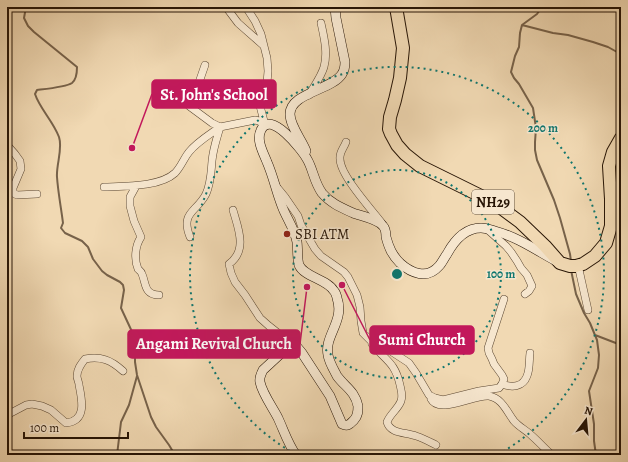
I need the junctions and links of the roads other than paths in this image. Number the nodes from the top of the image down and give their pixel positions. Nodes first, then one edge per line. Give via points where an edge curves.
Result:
1 (226, 7) edge
2 (246, 7) edge
3 (335, 7) edge
4 (396, 7) edge
5 (321, 23) dead end
6 (264, 45) junction
7 (205, 64) dead end
8 (308, 95) junction
9 (265, 125) junction
10 (220, 127) junction
11 (621, 138) edge
12 (346, 142) dead end
13 (7, 145) edge
14 (307, 159) junction
15 (275, 185) junction
16 (136, 186) junction
17 (104, 187) dead end
18 (37, 194) dead end
19 (233, 210) dead end
20 (382, 224) junction
21 (486, 228) junction
22 (190, 237) dead end
23 (560, 263) junction
24 (578, 265) junction
25 (159, 294) dead end
26 (525, 294) dead end
27 (504, 299) dead end
28 (588, 310) dead end
29 (366, 337) junction
30 (293, 345) junction
31 (530, 353) dead end
32 (123, 371) dead end
33 (502, 384) junction
34 (429, 395) junction
35 (7, 414) edge
36 (436, 445) dead end
37 (551, 454) dead end
38 (296, 455) edge

1 - 6 street via 238,23
2 - 6 street via 258,27
3 - 8 main road via 345,62 343,74 337,80
4 - 23 highway, NH29 via 403,48 400,78 389,129 397,145 420,166 493,202 520,222
5 - 8 street via 326,58 324,68
6 - 9 street via 268,71 260,106
7 - 10 street via 189,106
8 - 14 main road via 297,100 290,114
9 - 10 street via 255,120
9 - 14 main road via 271,124 290,136
9 - 15 main road via 261,128 259,139
10 - 16 street via 194,146 176,172 169,177
10 - 22 street via 206,195 188,216
11 - 24 highway via 609,166 611,226 606,243 595,256
12 - 20 street via 340,152 341,166
13 - 18 street via 18,158 22,169 12,192 17,195
14 - 20 main road via 322,193 336,205
15 - 29 street via 298,216 315,249 348,276 357,295 360,321
15 - 30 main road via 297,243 299,265 335,291 339,304 338,319 328,346 328,356 338,377 357,400 356,418 349,425 344,426 340,422 330,396 302,353
16 - 17 street
16 - 25 street via 130,200 140,238 135,248 138,268 146,288 152,294
19 - 30 street via 240,236 237,255 229,264 235,282 264,323
20 - 21 main road via 390,252 406,268 421,274 438,268 457,240 468,231
21 - 23 main road via 508,234
21 - 26 street via 506,246 527,275 532,286
23 - 24 highway
24 - 28 street
27 - 33 street via 488,348 494,364 504,379
29 - 34 street via 409,363
29 - 36 street via 390,363 398,378 401,399 388,418 388,425 398,432 417,436
30 - 38 main road via 285,349 263,370 260,382
31 - 33 street via 528,376 524,382 514,386
32 - 35 street via 107,360 85,359 78,368 77,376 82,404 80,414 78,419 72,422 66,423 51,410 32,404
33 - 34 street via 500,388 443,400
34 - 37 street via 432,401 445,405 480,396 494,397 500,401 514,422

